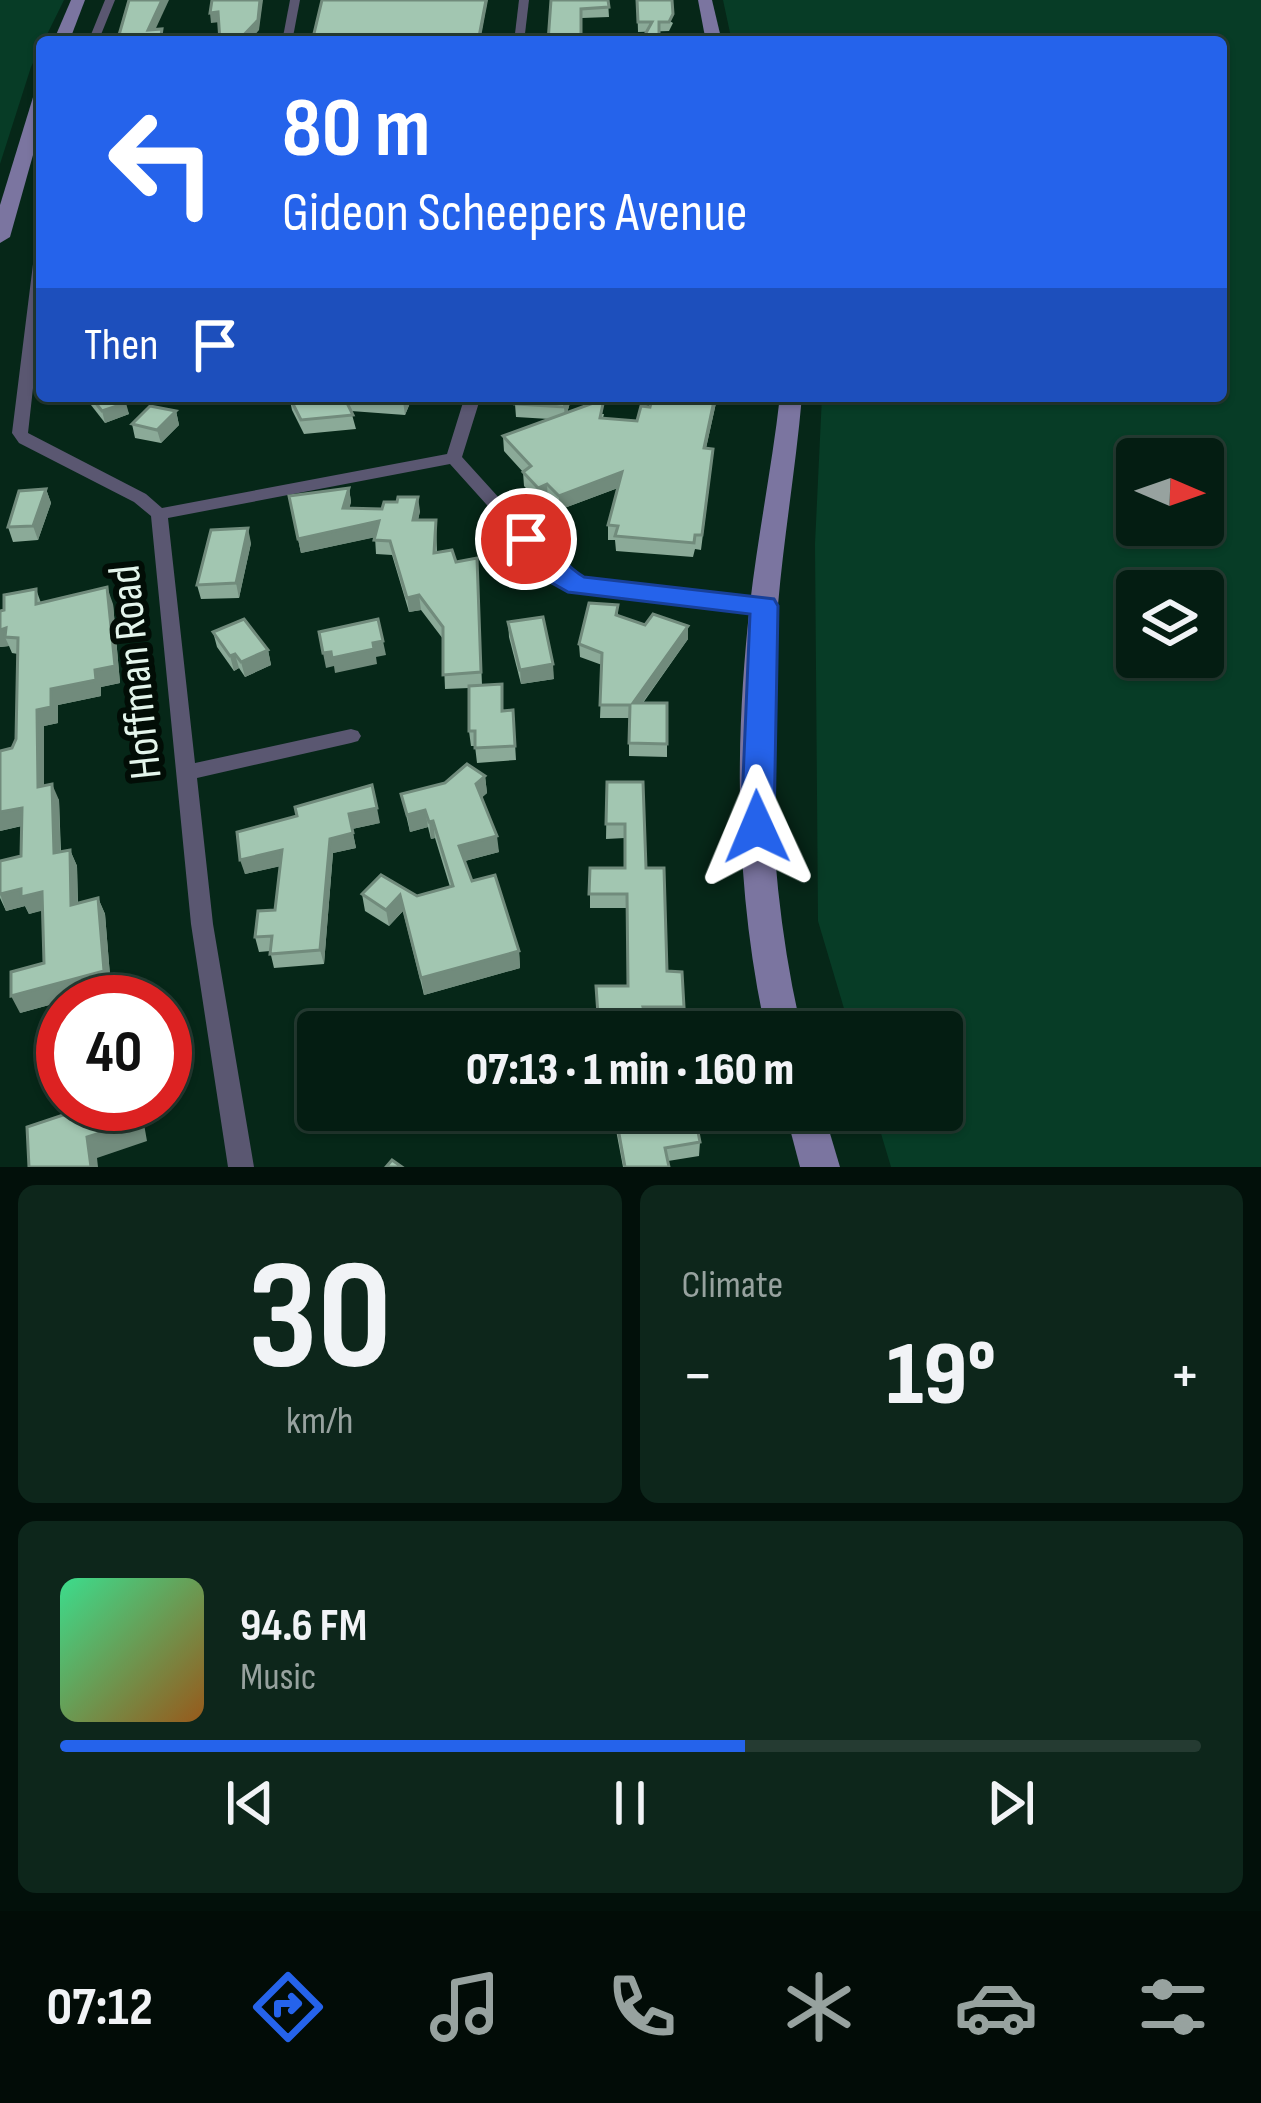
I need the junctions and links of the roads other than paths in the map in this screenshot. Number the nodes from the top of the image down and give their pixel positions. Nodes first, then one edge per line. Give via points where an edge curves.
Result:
1 (78, 0) edge
2 (110, 0) edge
3 (295, 0) edge
4 (524, 0) edge
5 (706, 0) edge
6 (63, 36) edge
7 (96, 36) edge
8 (288, 36) edge
9 (520, 36) edge
10 (713, 36) edge
11 (36, 114) edge
12 (0, 237) edge
13 (36, 320) edge
14 (471, 402) edge
15 (789, 402) edge
16 (454, 458) junction
17 (159, 514) junction
18 (764, 606) junction
19 (351, 736) dead end
20 (186, 773) junction
21 (780, 1011) edge
22 (811, 1131) edge
23 (242, 1167) edge
24 (820, 1167) edge

1 - 6 street
2 - 7 street
3 - 8 street
4 - 9 street
5 - 10 street
11 - 12 street
13 - 17 street, Hoffman Road via 21,436
14 - 16 street
15 - 18 street
16 - 17 street
16 - 18 street via 564,580
17 - 20 street, Hoffman Road
18 - 21 street via 755,792
19 - 20 street
20 - 23 street, Hoffman Road
22 - 24 street

